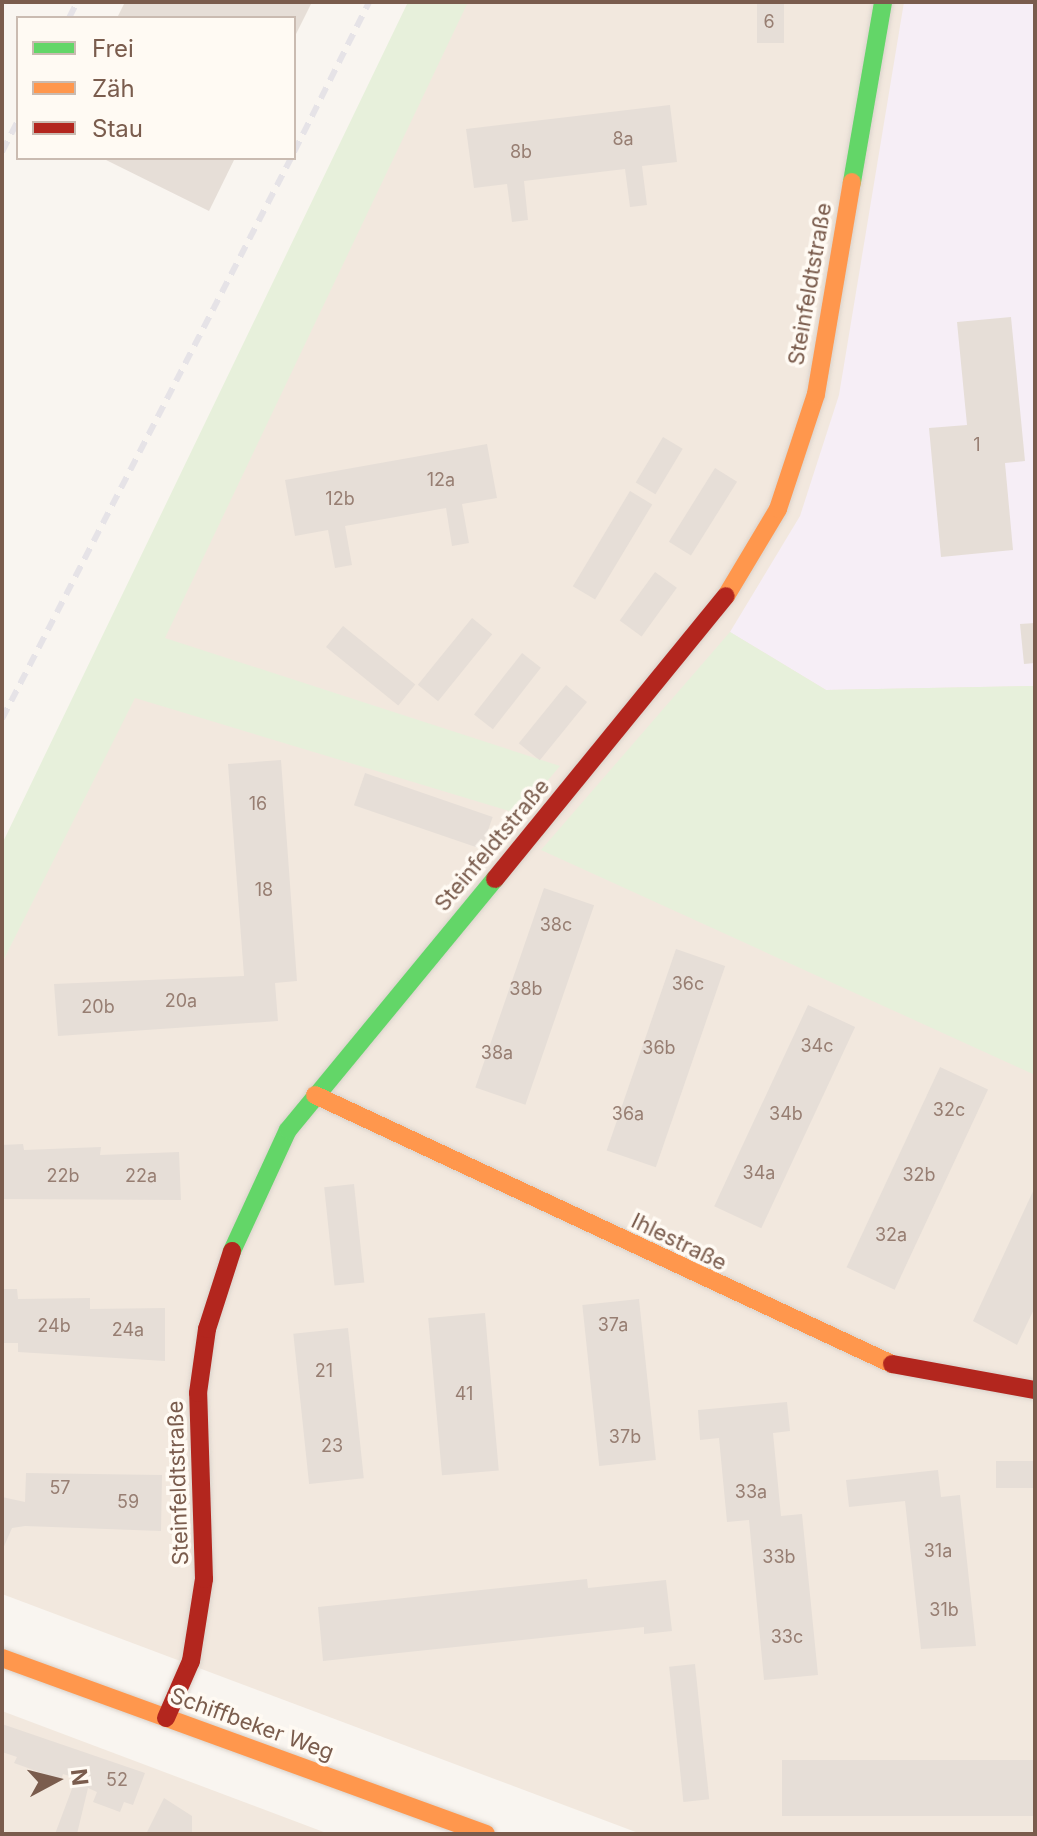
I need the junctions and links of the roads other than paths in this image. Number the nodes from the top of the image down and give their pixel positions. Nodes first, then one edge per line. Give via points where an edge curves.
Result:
1 (883, 2) edge
2 (315, 1095) junction
3 (1035, 1390) edge
4 (2, 1658) edge
5 (166, 1718) junction
6 (486, 1834) edge

1 - 2 street, Steinfeldtstraße via 816,394 778,509 743,573 687,647
2 - 3 street, Ihlestraße via 878,1361
2 - 5 street, Steinfeldtstraße via 264,1170 212,1302 198,1393 204,1579 191,1661
4 - 5 street, Schiffbeker Weg
5 - 6 street, Schiffbeker Weg

